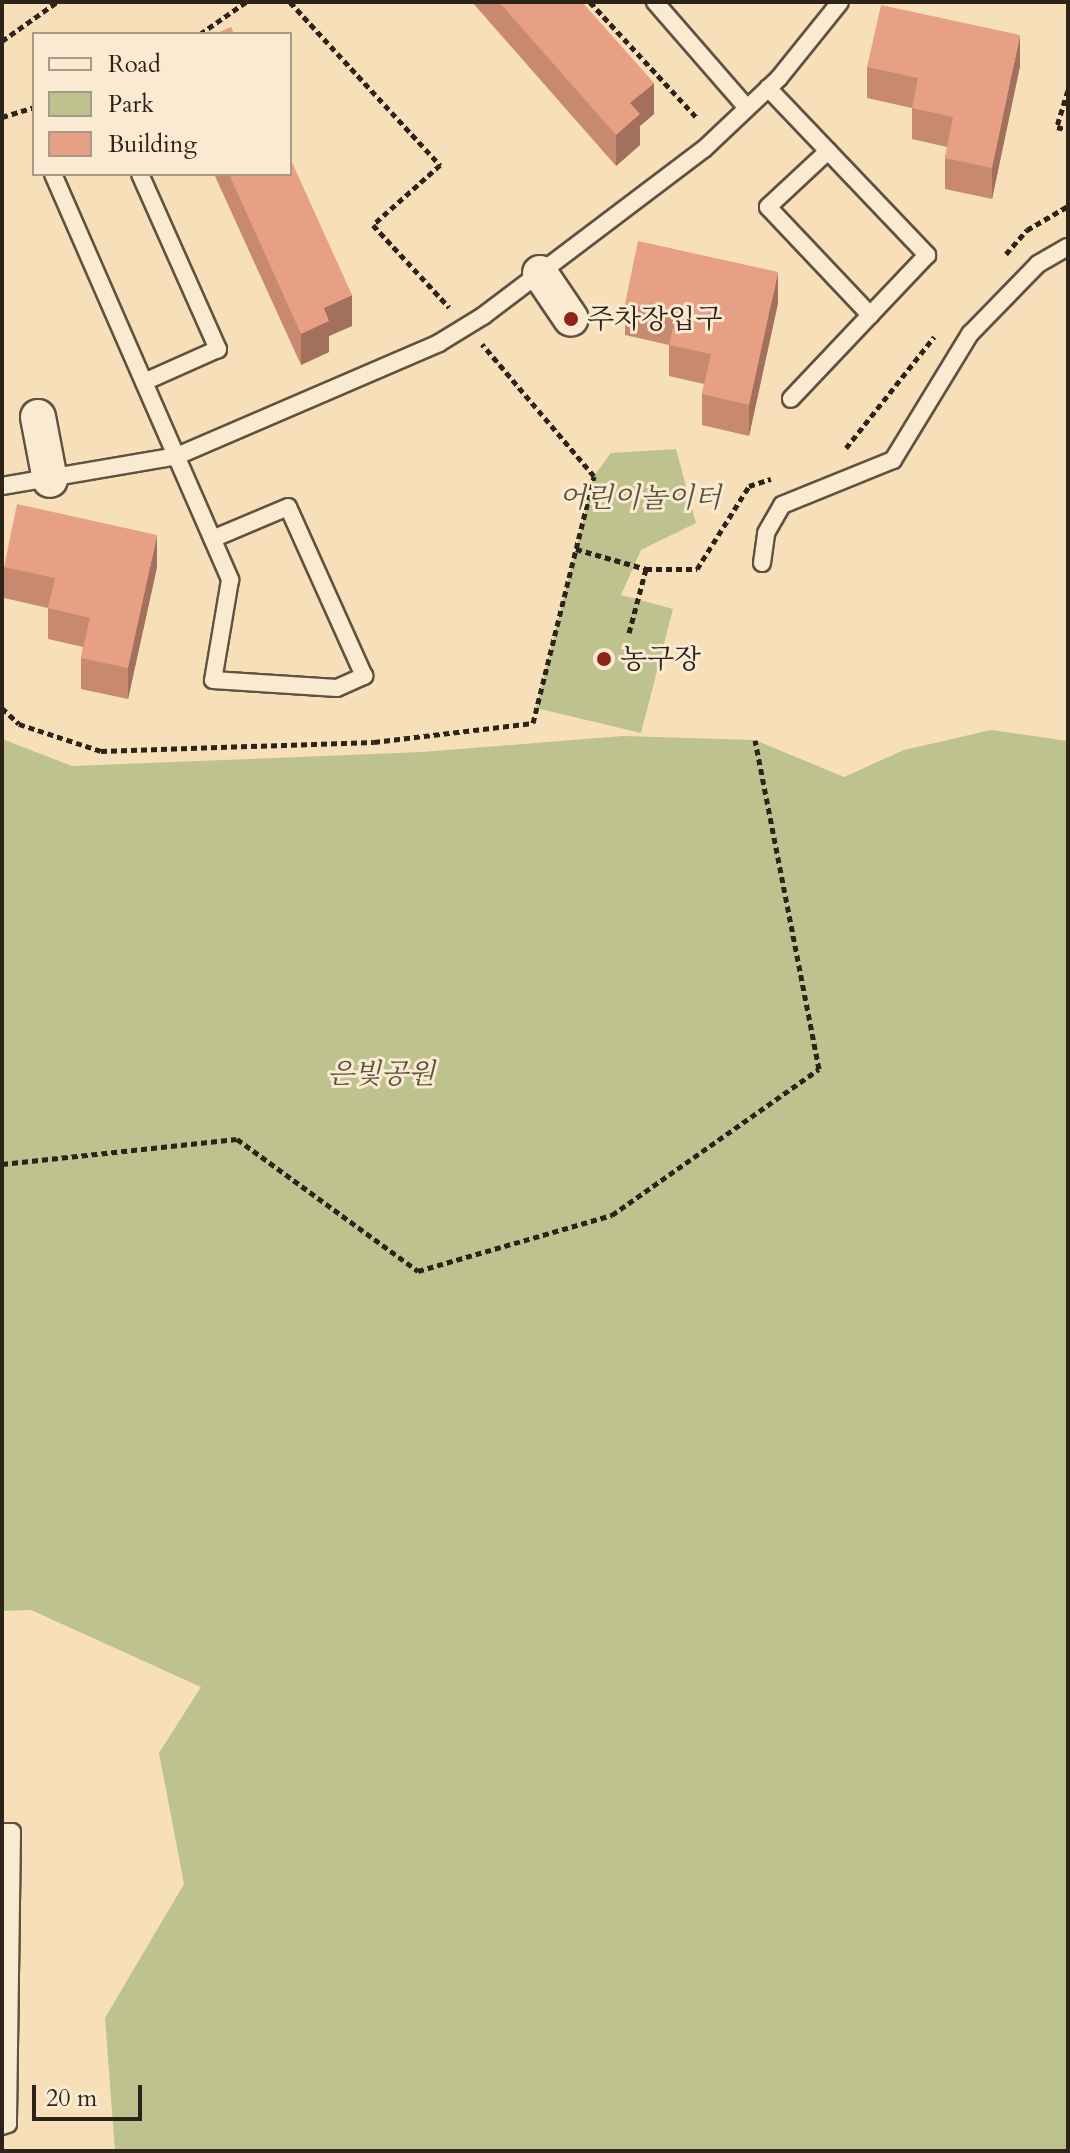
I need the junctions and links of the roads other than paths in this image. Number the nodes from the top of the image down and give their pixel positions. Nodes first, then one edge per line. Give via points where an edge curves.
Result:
1 (655, 2) edge
2 (840, 2) edge
3 (768, 88) junction
4 (747, 108) junction
5 (828, 151) junction
6 (54, 176) edge
7 (141, 176) edge
8 (1068, 253) edge
9 (540, 273) junction
10 (870, 315) junction
11 (571, 319) dead end
12 (144, 382) junction
13 (791, 399) dead end
14 (38, 417) dead end
15 (177, 456) junction
16 (50, 480) junction
17 (2, 486) edge
18 (212, 539) junction
19 (762, 563) dead end
20 (2, 1832) edge
21 (2, 2126) edge

1 - 4 lane
2 - 3 lane
3 - 4 lane
3 - 5 lane
4 - 9 lane
5 - 10 lane via 927,255
5 - 10 lane via 768,207
6 - 12 lane
7 - 12 lane via 218,349
8 - 19 lane via 1038,264 970,334 893,460 782,505 766,533
9 - 11 street
9 - 15 lane via 467,326 297,407
10 - 13 lane
12 - 15 lane
14 - 16 street
15 - 16 lane
15 - 18 lane
16 - 17 lane
18 - 18 lane via 230,580 213,680 337,688 364,676 288,507
20 - 21 lane via 12,1832 8,2124

